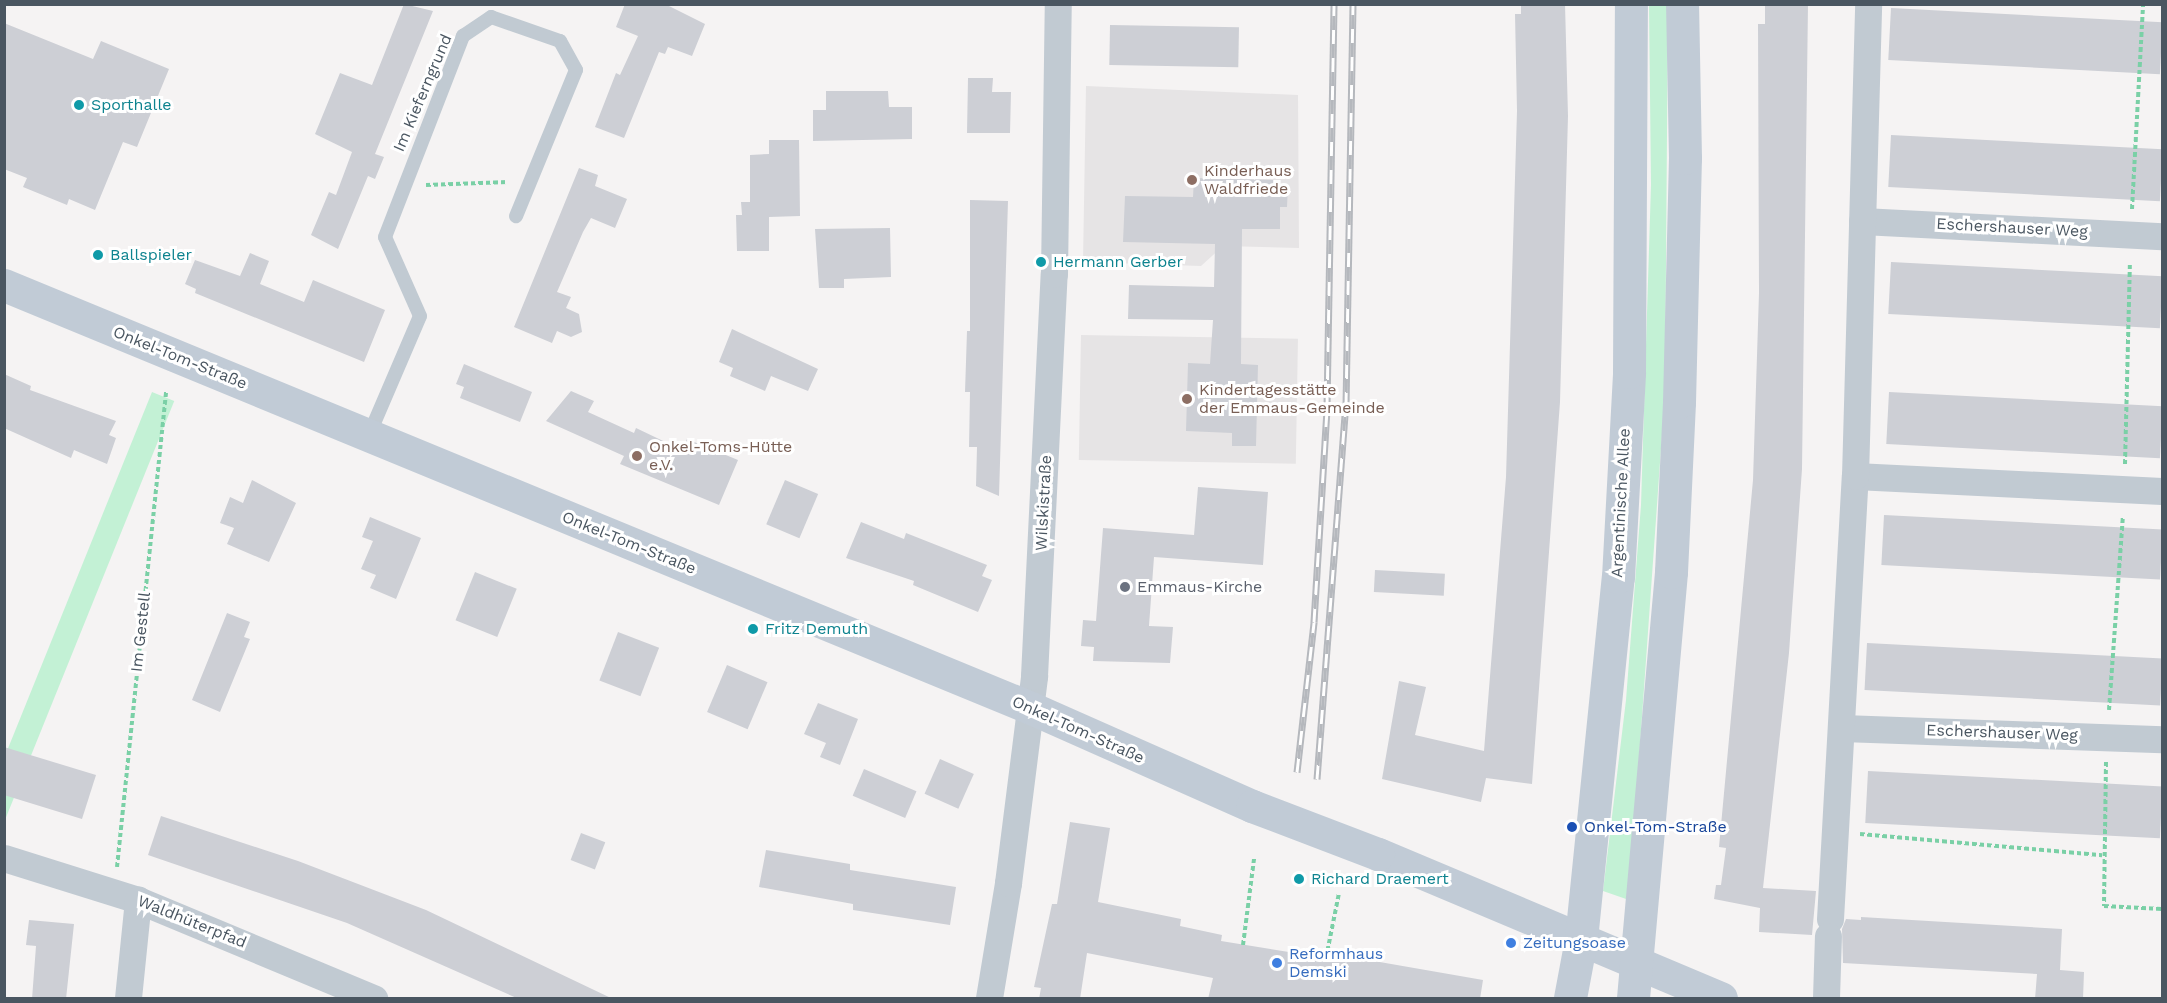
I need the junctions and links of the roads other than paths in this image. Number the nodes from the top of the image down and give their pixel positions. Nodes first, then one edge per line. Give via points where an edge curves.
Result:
1 (1058, 4) edge
2 (1631, 4) edge
3 (1682, 4) edge
4 (1868, 4) edge
5 (516, 216) dead end
6 (1862, 221) junction
7 (2163, 236) edge
8 (4, 285) edge
9 (369, 436) junction
10 (1855, 476) junction
11 (2163, 491) edge
12 (1031, 708) junction
13 (1842, 728) junction
14 (2163, 739) edge
15 (4, 858) edge
16 (138, 900) junction
17 (1581, 939) junction
18 (1637, 962) junction
19 (128, 999) edge
20 (374, 999) edge
21 (989, 999) edge
22 (1570, 999) edge
23 (1633, 999) edge
24 (1721, 999) edge
25 (1826, 999) edge

1 - 12 street, Wilskistraße via 1054,274
2 - 17 main road, Argentinische Allee via 1629,372 1618,577
3 - 18 main road via 1686,158 1678,425 1671,572
4 - 6 street
5 - 9 lane, Im Kieferngrund via 576,70 560,41 491,17 463,36 385,237 420,316
6 - 7 street, Eschershauser Weg
6 - 10 street
8 - 9 main road, Onkel-Tom-Straße
9 - 12 main road, Onkel-Tom-Straße
10 - 11 street
10 - 13 street
12 - 17 main road, Onkel-Tom-Straße, bridge via 1252,806
12 - 21 street, Wilskistraße
13 - 14 street, Eschershauser Weg
13 - 25 street
15 - 16 street, Waldhüterpfad
16 - 19 street
16 - 20 street, Waldhüterpfad
17 - 18 main road
17 - 22 main road, Argentinische Allee
18 - 23 main road
18 - 24 main road

